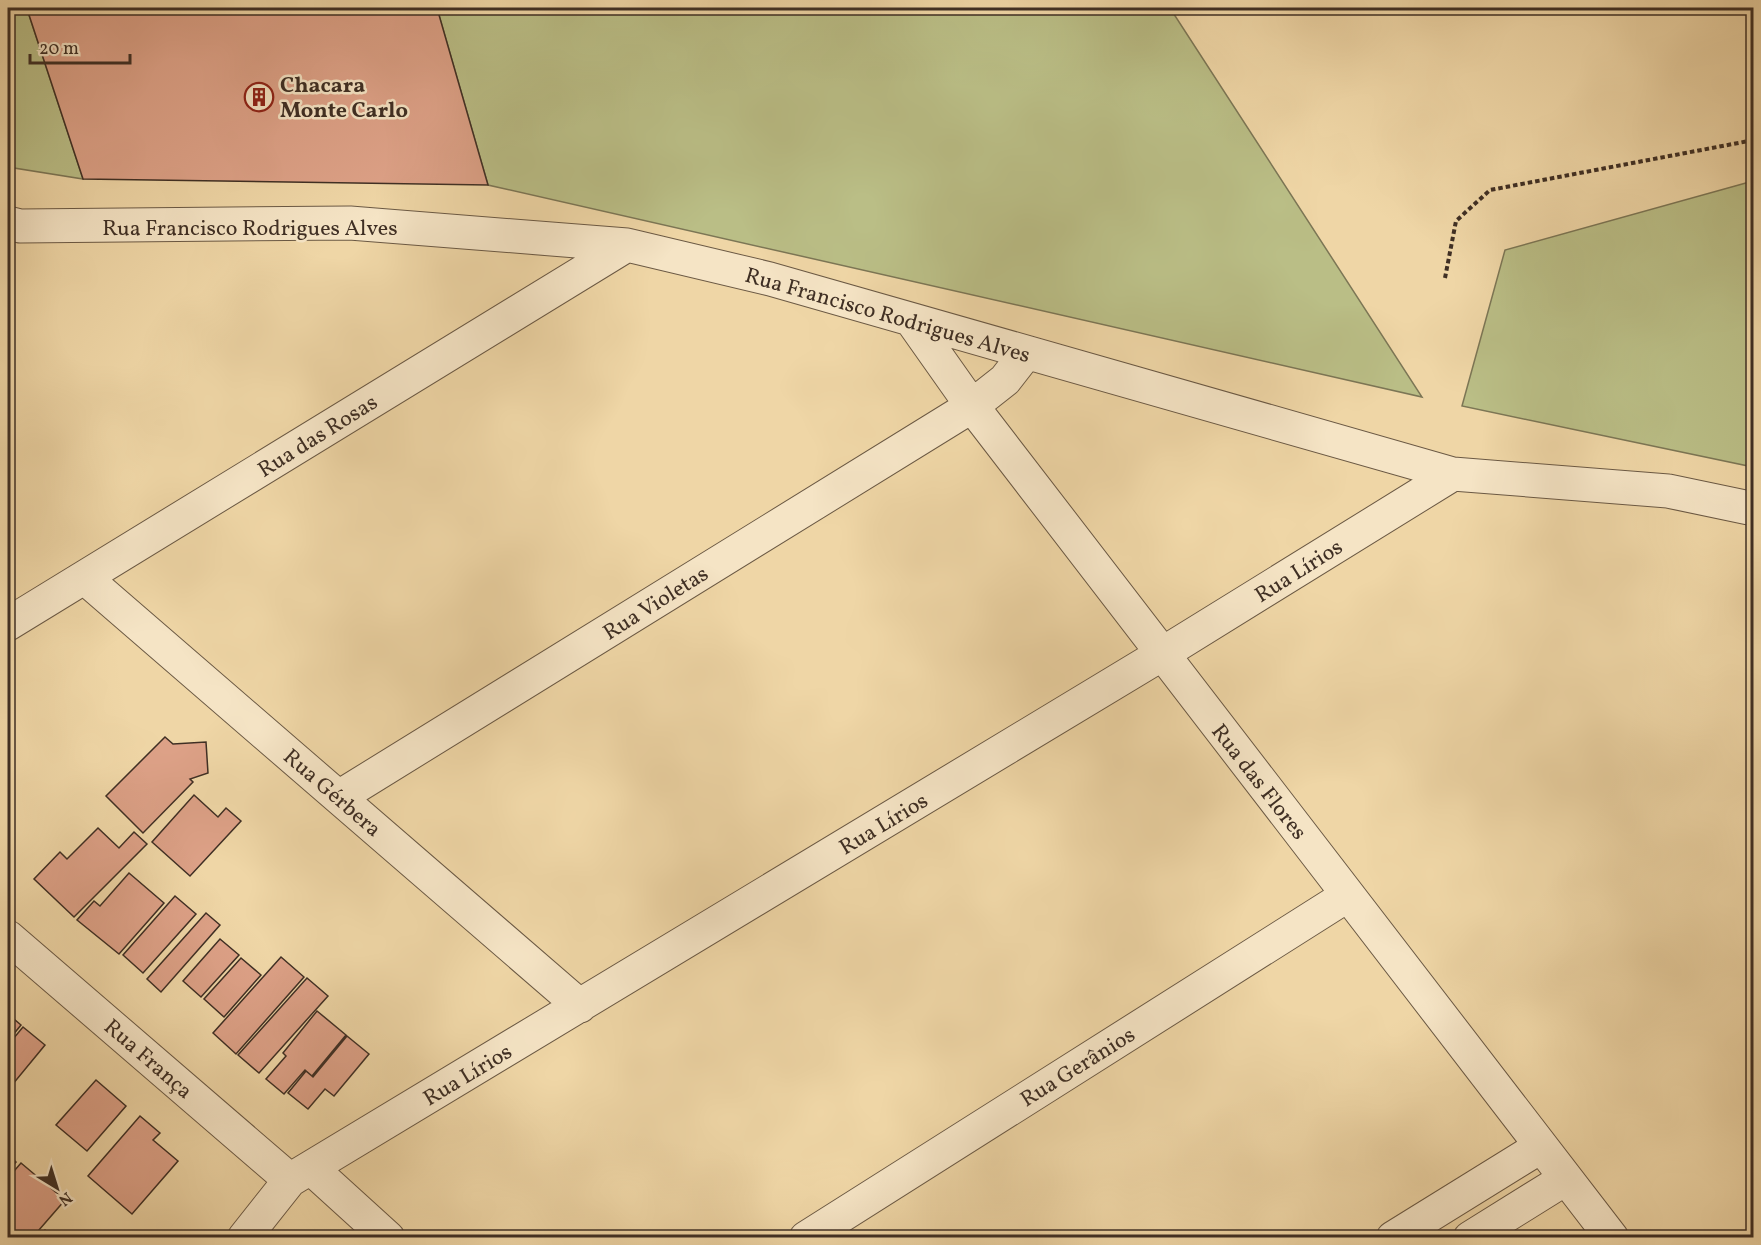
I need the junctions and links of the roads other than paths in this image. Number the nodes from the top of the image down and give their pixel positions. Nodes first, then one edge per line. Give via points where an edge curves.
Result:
1 (8, 223) edge
2 (627, 245) junction
3 (912, 321) junction
4 (1026, 353) junction
5 (972, 406) junction
6 (1453, 474) junction
7 (1754, 509) edge
8 (85, 578) junction
9 (8, 624) edge
10 (1162, 654) junction
11 (339, 797) junction
12 (1348, 895) junction
13 (8, 937) edge
14 (580, 1006) junction
15 (1540, 1148) junction
16 (301, 1174) junction
17 (1565, 1179) junction
18 (244, 1238) edge
19 (388, 1238) edge
20 (806, 1238) edge
21 (1393, 1238) edge
22 (1470, 1238) edge
23 (1612, 1238) edge

1 - 2 street, Rua Francisco Rodrigues Alves via 350,224
2 - 3 street, Rua Francisco Rodrigues Alves via 770,279
2 - 8 street, Rua das Rosas
3 - 4 street, Rua Francisco Rodrigues Alves
3 - 5 street, Rua das Flores
4 - 5 street, Rua Violetas via 1005,380
4 - 6 street, Rua Francisco Rodrigues Alves
5 - 10 street, Rua das Flores
5 - 11 street, Rua Violetas
6 - 7 street, Rua Francisco Rodrigues Alves via 1668,491
6 - 10 street, Rua Lírios
8 - 9 street, Rua das Rosas
8 - 11 street, Rua Gérbera
10 - 12 street, Rua das Flores
10 - 14 street, Rua Lírios
11 - 14 street, Rua Gérbera
12 - 15 street, Rua das Flores
12 - 20 street, Rua Gerânios
13 - 16 street, Rua França
14 - 16 street, Rua Lírios
15 - 17 street, Rua das Flores
15 - 21 street
16 - 18 street
16 - 19 street, Rua França
17 - 22 street
17 - 23 street, Rua das Flores

